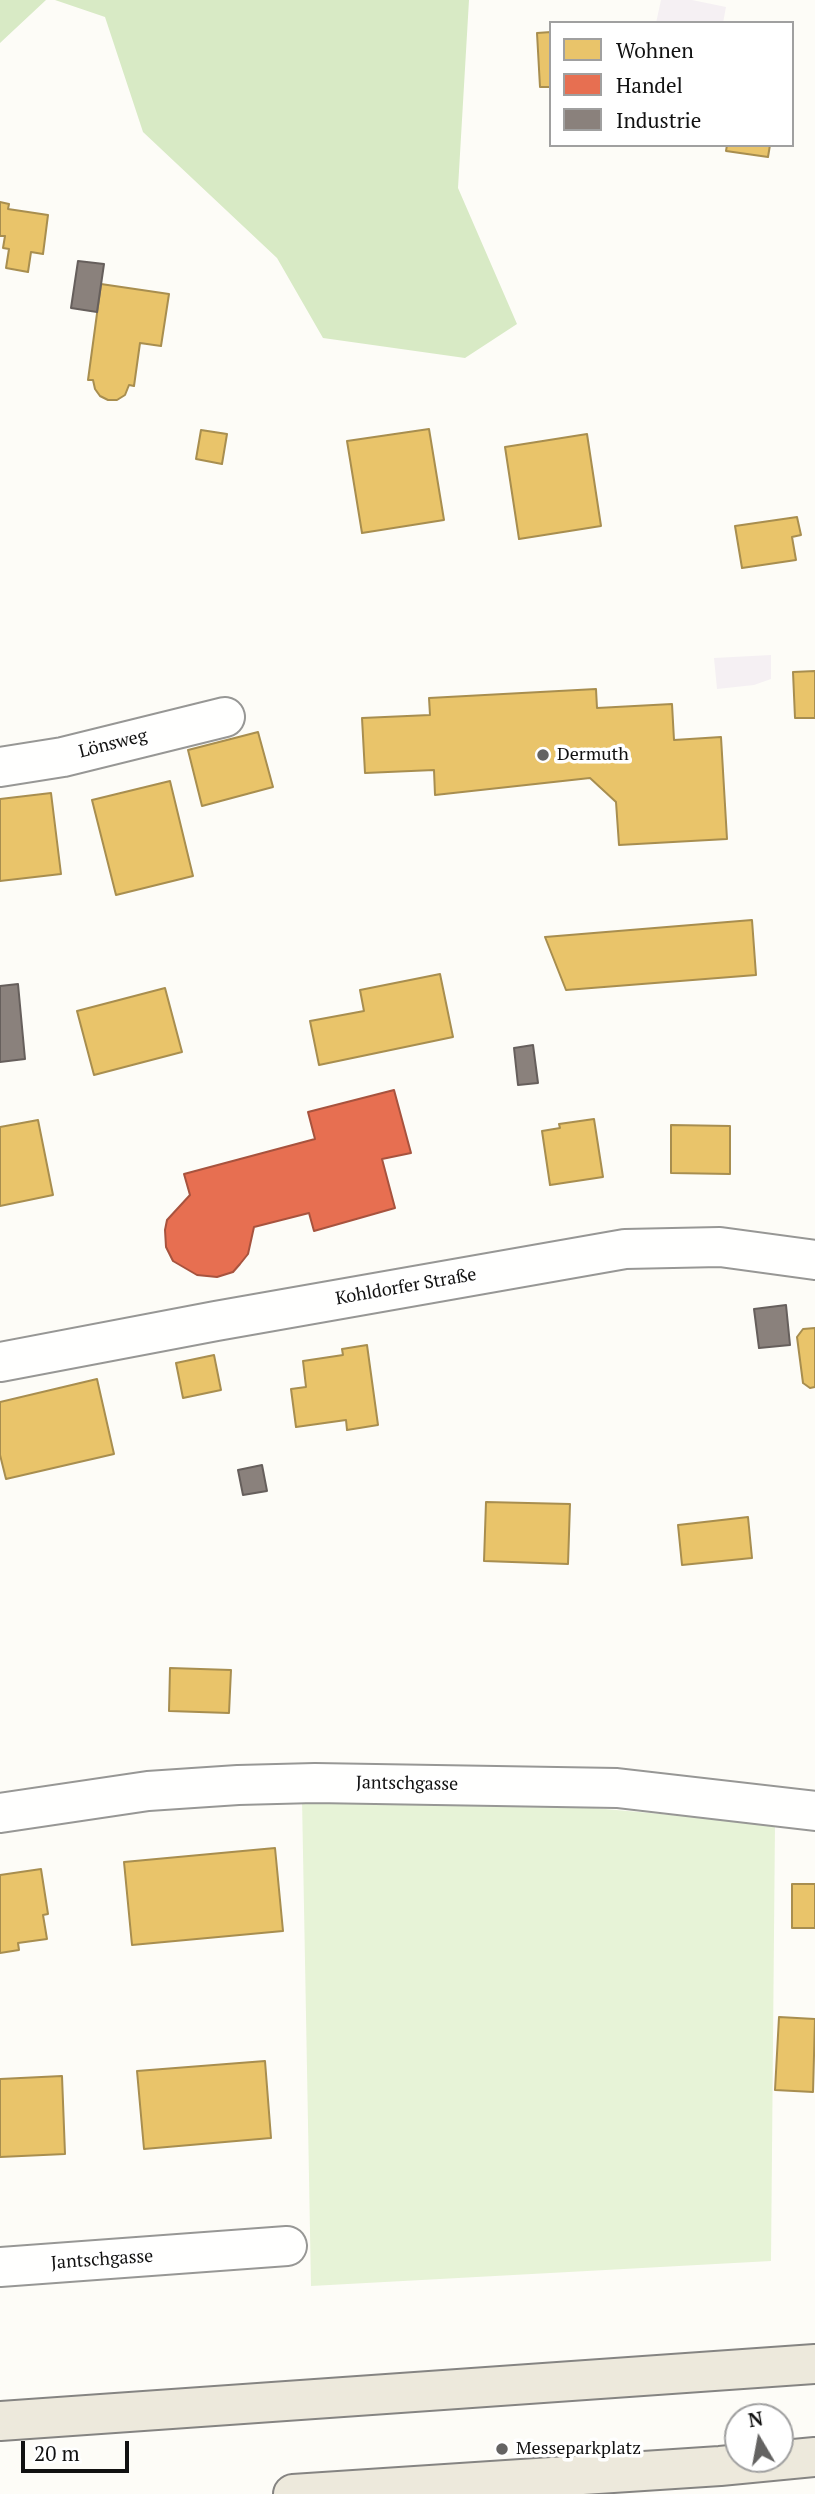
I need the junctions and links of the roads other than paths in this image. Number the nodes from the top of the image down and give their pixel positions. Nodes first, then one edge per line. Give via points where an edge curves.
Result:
1 (225, 717) dead end
2 (0, 767) edge
3 (815, 1260) edge
4 (0, 1362) edge
5 (815, 1811) edge
6 (0, 1813) edge
7 (287, 2246) dead end
8 (0, 2267) edge
9 (815, 2364) edge
10 (0, 2421) edge
11 (815, 2457) edge
12 (293, 2494) edge

1 - 2 street, Lönsweg via 63,757
3 - 4 street, Kohldorfer Straße via 720,1247 625,1249
5 - 6 street, Jantschgasse via 617,1788 315,1783 148,1791
7 - 8 street, Jantschgasse
9 - 10 main road
11 - 12 main road

